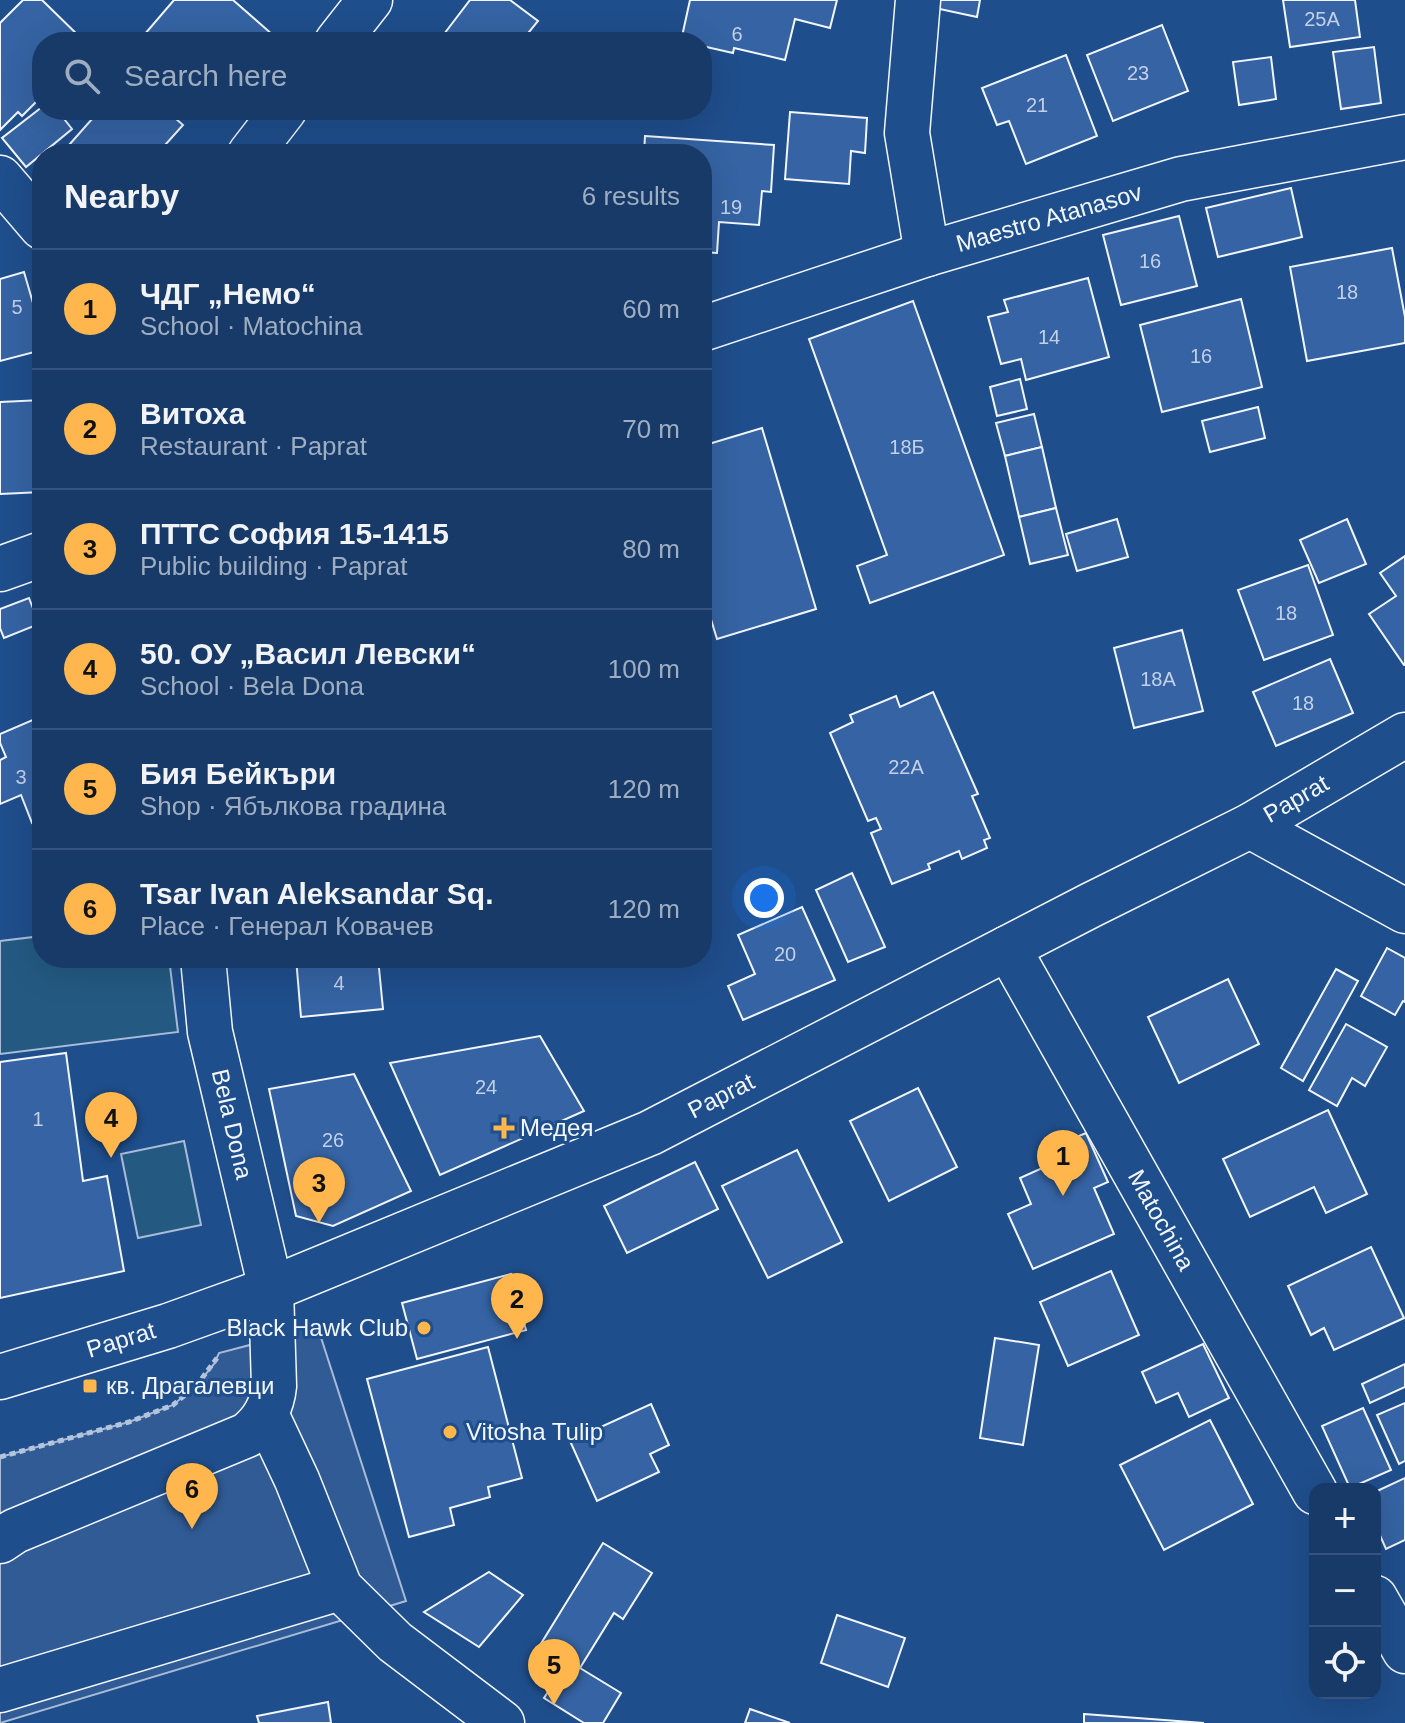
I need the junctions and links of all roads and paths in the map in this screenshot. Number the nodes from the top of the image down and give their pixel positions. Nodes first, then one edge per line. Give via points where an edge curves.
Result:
1 (370, 0) edge
2 (918, 0) edge
3 (345, 32) edge
4 (276, 120) edge
5 (1405, 137) edge
6 (258, 144) edge
7 (0, 178) edge
8 (32, 215) edge
9 (927, 254) junction
10 (712, 326) edge
11 (32, 558) edge
12 (0, 569) edge
13 (1405, 735) edge
14 (1250, 826) junction
15 (1405, 911) edge
16 (1008, 948) junction
17 (204, 968) edge
18 (271, 1289) junction
19 (214, 1364) dead end
20 (0, 1377) edge
21 (266, 1414) junction
22 (0, 1457) edge
23 (1310, 1483) edge
24 (0, 1541) edge
25 (340, 1588) junction
26 (1381, 1609) edge
27 (1405, 1651) edge
28 (0, 1690) edge
29 (502, 1723) edge

1 - 3 street
2 - 9 street via 907,133
4 - 6 street
5 - 9 street, Maestro Atanasov via 1181,179
7 - 8 street
9 - 10 street, Maestro Atanasov
11 - 12 street
13 - 14 street, Paprat
14 - 15 street
14 - 16 street, Paprat
16 - 18 street, Paprat via 650,1133
16 - 23 street, Matochina
17 - 18 street, Bela Dona via 210,1032
18 - 20 street, Paprat
18 - 21 street, Bela Dona via 274,1386
19 - 22 path via 173,1405
21 - 24 street via 247,1435
21 - 25 street
25 - 28 street
25 - 29 street via 395,1642
26 - 27 street

